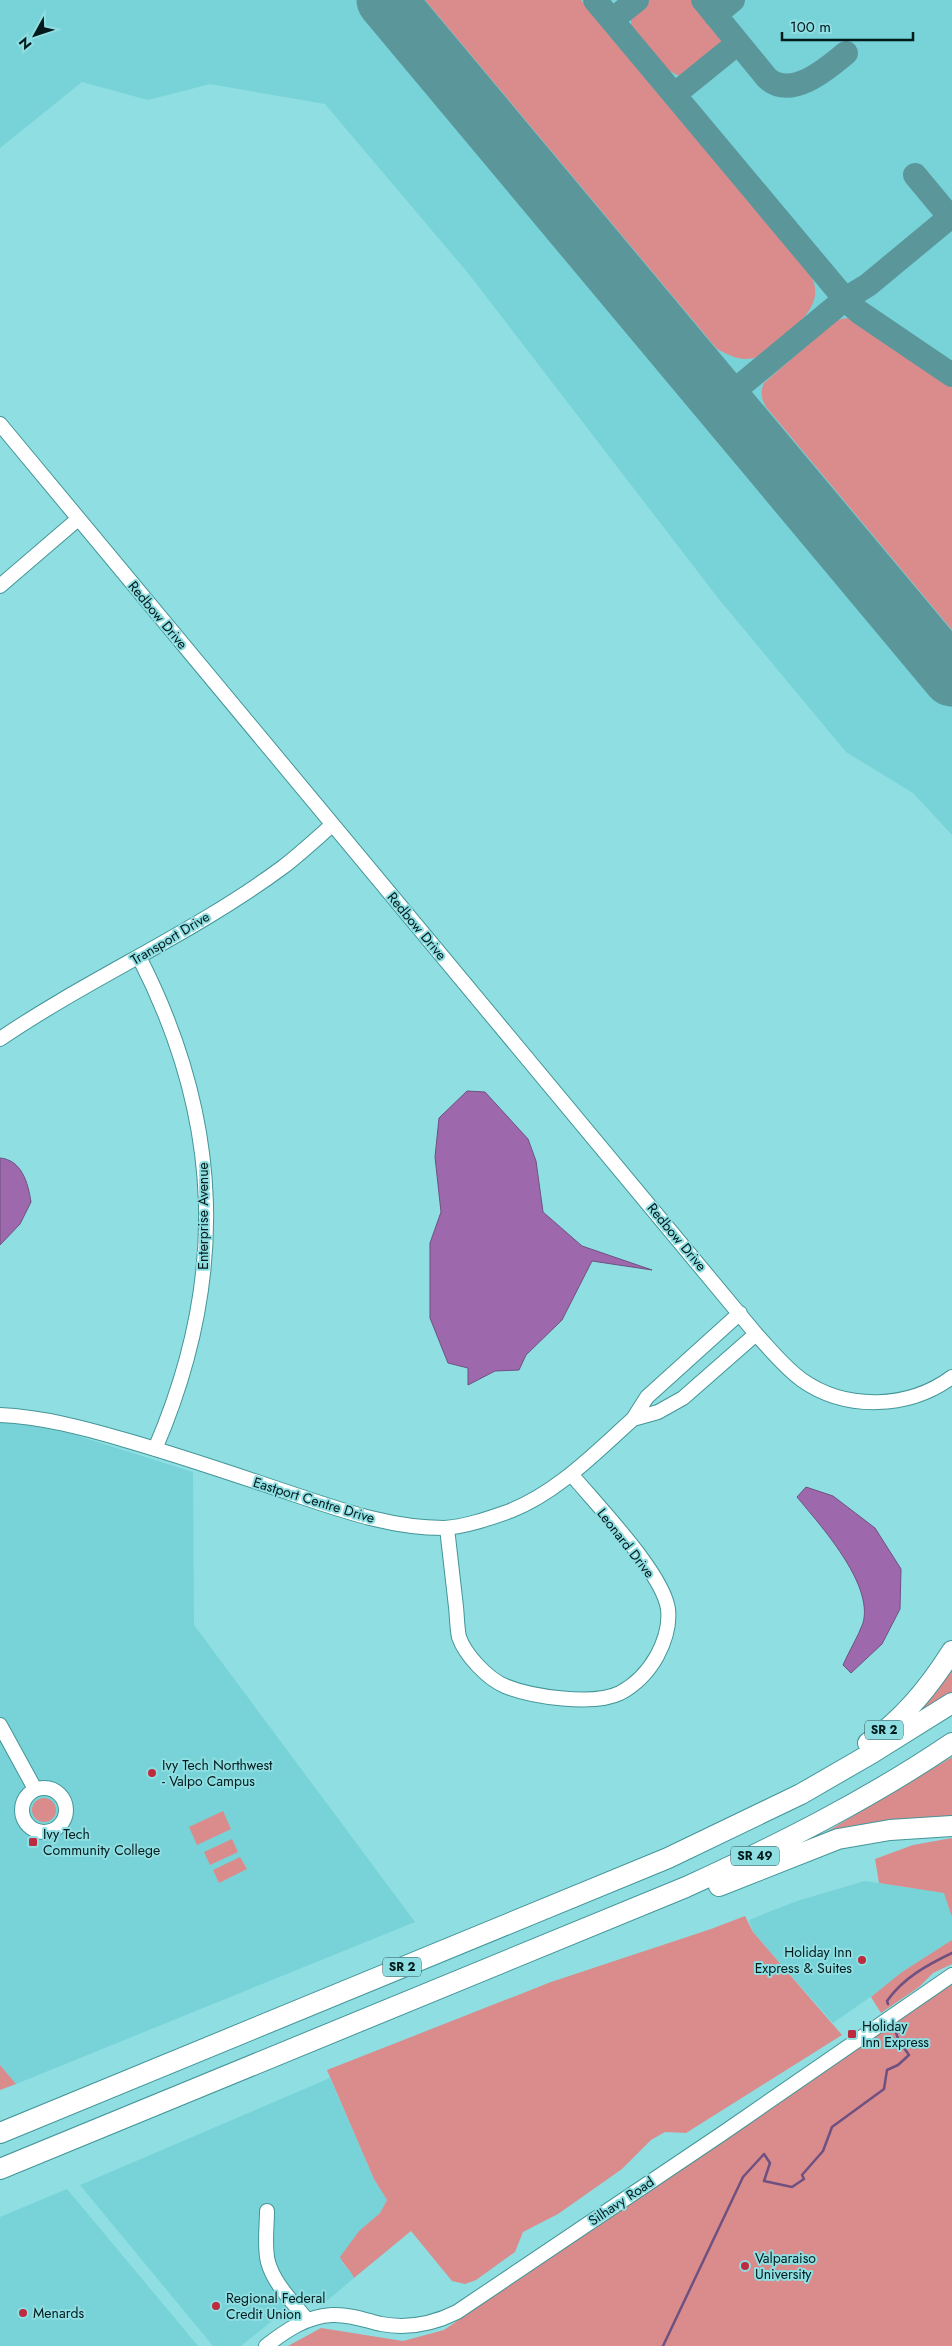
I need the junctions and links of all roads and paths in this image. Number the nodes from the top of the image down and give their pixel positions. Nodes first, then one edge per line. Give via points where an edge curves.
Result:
1 (0, 424) edge
2 (78, 520) junction
3 (0, 586) edge
4 (332, 825) junction
5 (139, 957) junction
6 (0, 1039) edge
7 (740, 1314) junction
8 (756, 1334) junction
9 (952, 1377) edge
10 (0, 1415) edge
11 (633, 1419) junction
12 (155, 1449) junction
13 (571, 1474) junction
14 (447, 1528) junction
15 (952, 1651) edge
16 (952, 1703) edge
17 (0, 1725) edge
18 (952, 1743) edge
19 (35, 1789) dead end
20 (801, 1794) junction
21 (952, 1826) edge
22 (545, 1945) junction
23 (952, 1974) edge
24 (0, 2133) edge
25 (0, 2169) edge
26 (267, 2211) dead end
27 (307, 2320) junction
28 (266, 2346) edge

1 - 2 street, Redbow Drive
2 - 3 street
2 - 4 street, Redbow Drive
4 - 5 street, Transport Drive via 283,867 247,892
4 - 7 street, Redbow Drive
5 - 6 street, Transport Drive via 46,1008
5 - 12 street, Enterprise Avenue via 170,1020 183,1060 206,1174 203,1281 197,1320 171,1412
7 - 8 street, Redbow Drive
7 - 11 street, Eastport Centre Drive via 646,1398
8 - 9 street, Redbow Drive via 802,1380 820,1390 850,1399 871,1403 897,1402 923,1393
8 - 11 street, Eastport Centre Drive via 683,1398 658,1412
10 - 12 street, Eastport Centre Drive via 54,1421
11 - 13 street, Eastport Centre Drive
12 - 14 street, Eastport Centre Drive via 362,1517 412,1526
13 - 14 street, Eastport Centre Drive via 511,1510
13 - 14 street, Leonard Drive via 648,1567 661,1587 668,1608 668,1630 663,1646 637,1683 619,1694 571,1699 550,1696 504,1686 485,1674 460,1638
15 - 20 highway, SR 2 via 936,1677 908,1710 876,1738 827,1769
16 - 20 highway
17 - 19 street
18 - 22 highway, SR 49 via 850,1806 765,1851
20 - 24 highway, SR 2 via 668,1858
21 - 22 highway, SR 2 via 890,1830 838,1839 589,1938
22 - 25 highway, SR 2
23 - 27 street, Silhavy Road via 456,2312 416,2325 382,2324 346,2315
26 - 27 street via 266,2249 271,2270
27 - 28 street, Silhavy Road

